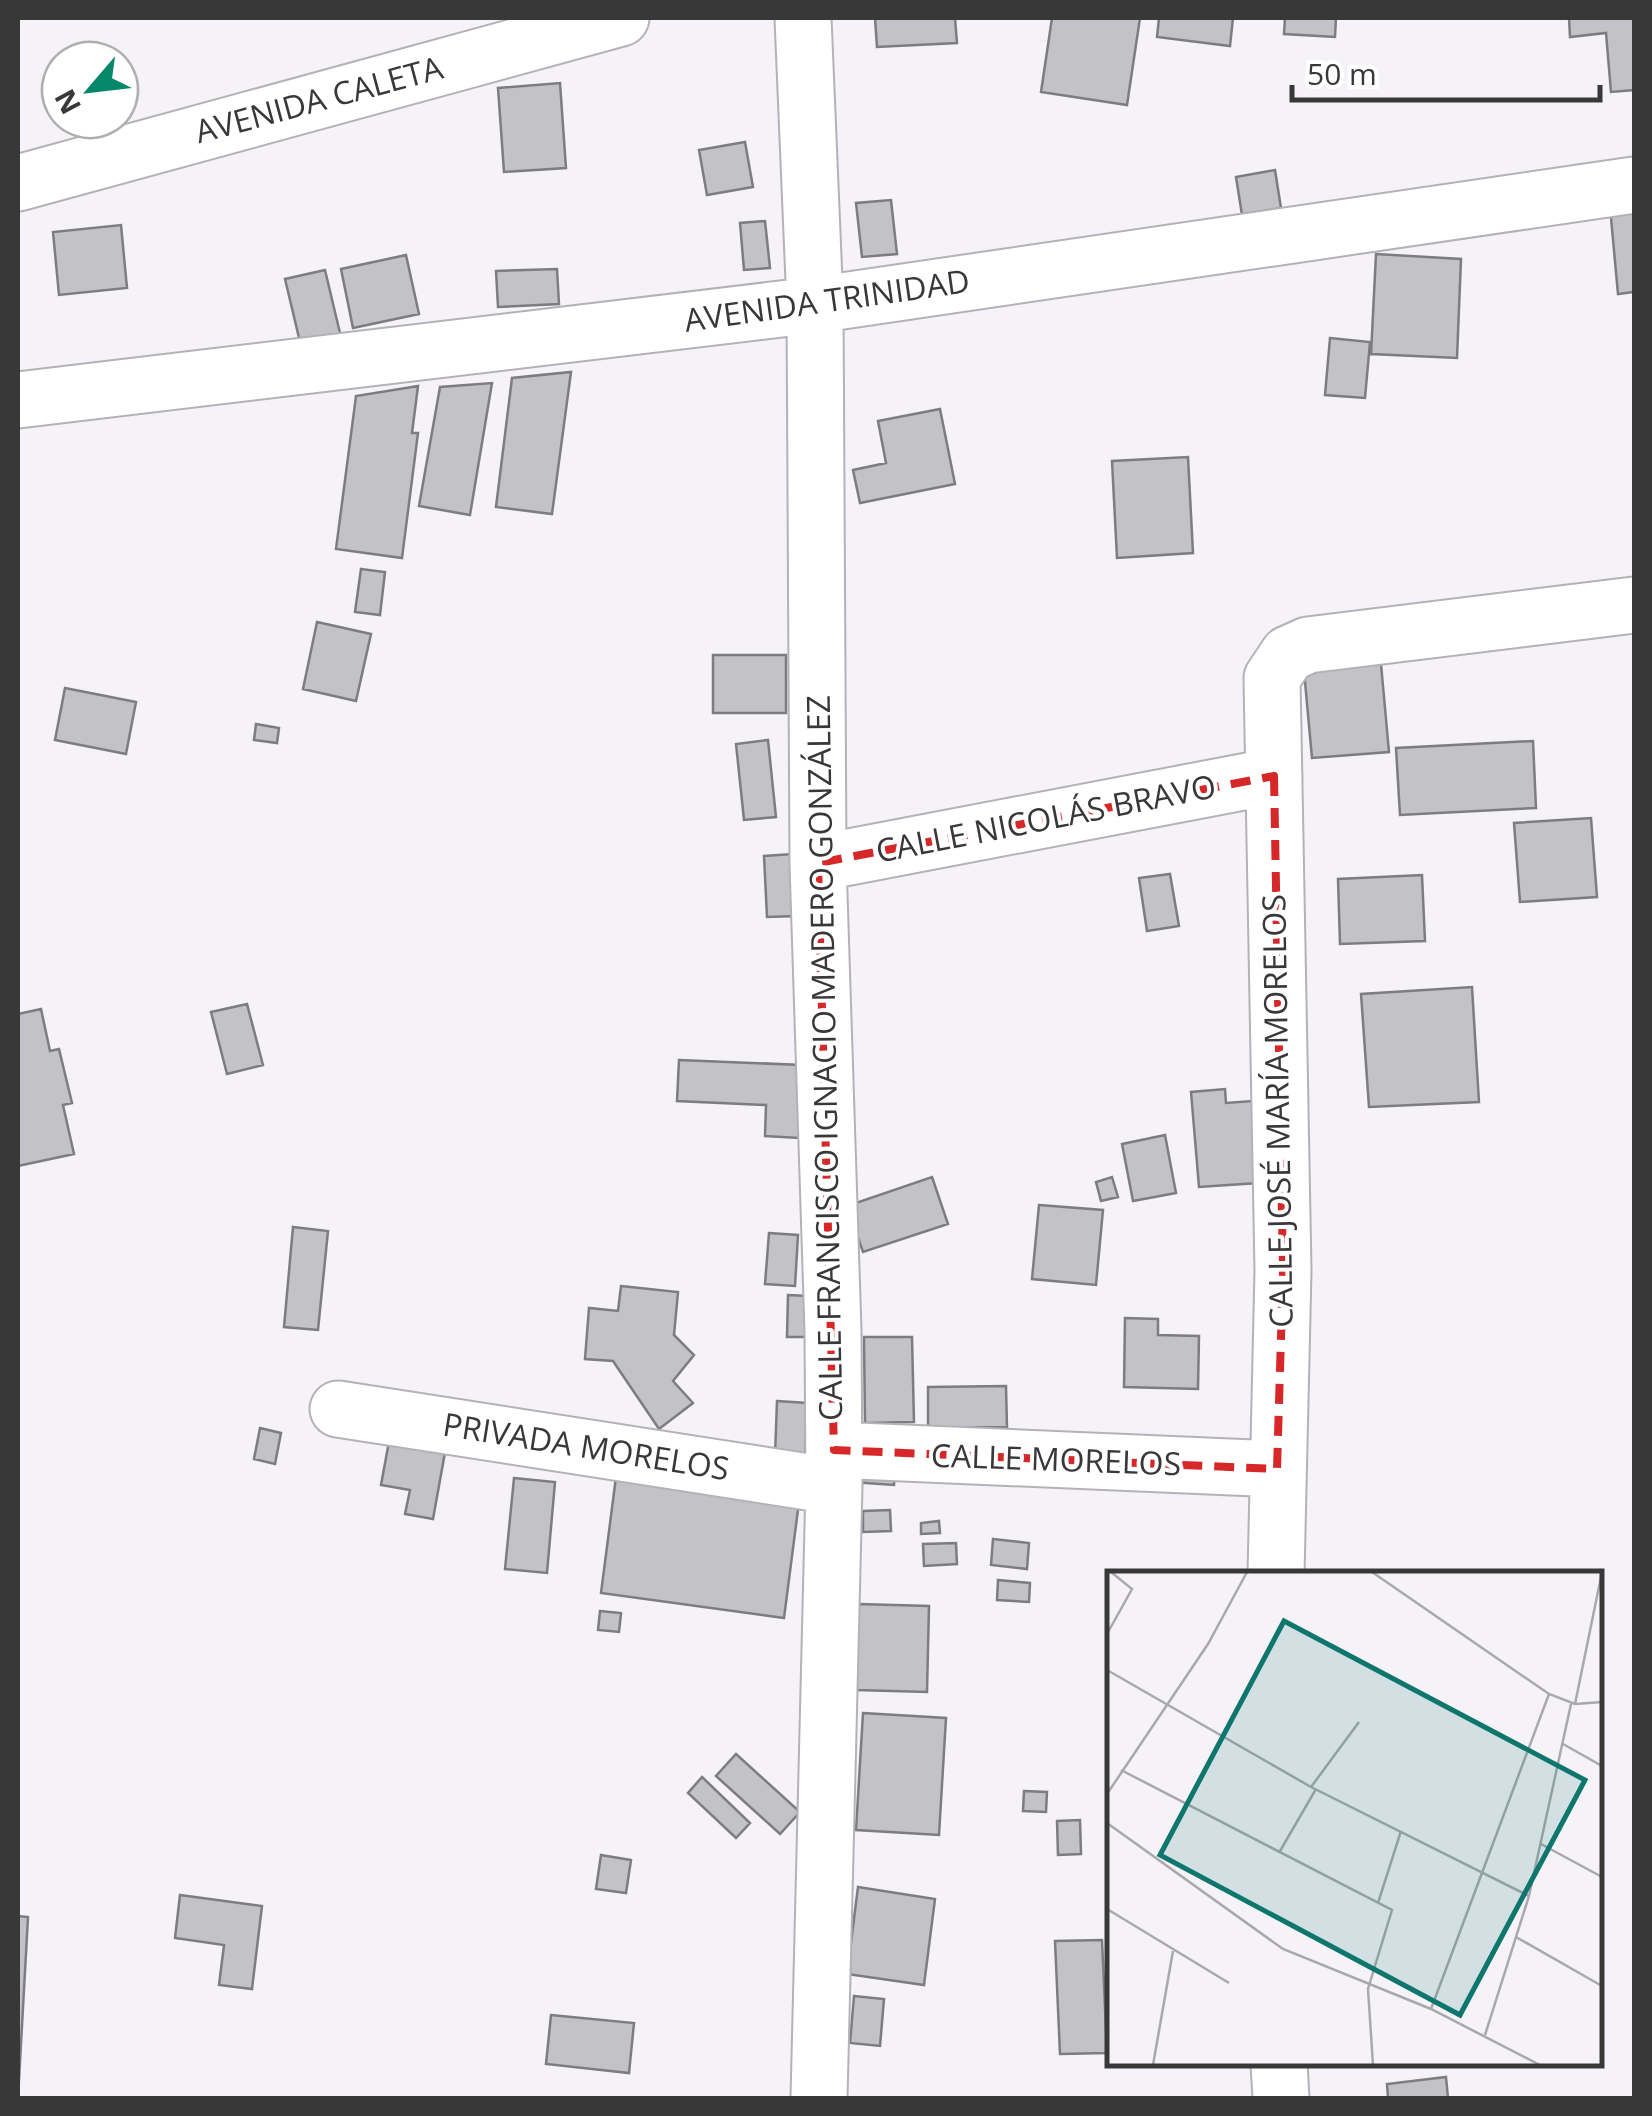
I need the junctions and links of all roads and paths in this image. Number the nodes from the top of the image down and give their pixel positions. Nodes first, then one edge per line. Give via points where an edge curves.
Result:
1 (620, 18) edge
2 (802, 18) edge
3 (477, 37) edge
4 (18, 184) edge
5 (1634, 185) edge
6 (815, 305) junction
7 (18, 400) edge
8 (1634, 605) edge
9 (1274, 776) junction
10 (818, 862) junction
11 (338, 1409) dead end
12 (834, 1468) junction
13 (1278, 1469) junction
14 (1276, 1571) edge
15 (1278, 2066) edge
16 (819, 2098) edge
17 (1281, 2098) edge

1 - 3 street, AVENIDA CALETA
2 - 6 street, CALLE FRANCISCO IGNACIO MADERO GONZÁLEZ
3 - 4 street, AVENIDA CALETA
5 - 6 street, AVENIDA TRINIDAD
6 - 7 street, AVENIDA TRINIDAD
6 - 10 street, CALLE FRANCISCO IGNACIO MADERO GONZÁLEZ
8 - 9 street, CALLE JOSÉ MARÍA MORELOS via 1308,645 1288,654 1272,678
9 - 10 street, CALLE NICOLÁS BRAVO
9 - 13 street, CALLE JOSÉ MARÍA MORELOS via 1283,1271
10 - 12 street, CALLE FRANCISCO IGNACIO MADERO GONZÁLEZ
11 - 12 street, PRIVADA MORELOS
12 - 13 street, CALLE MORELOS
12 - 16 street, CALLE FRANCISCO IGNACIO MADERO GONZÁLEZ
13 - 14 street, CALLE JOSÉ MARÍA MORELOS
15 - 17 street

